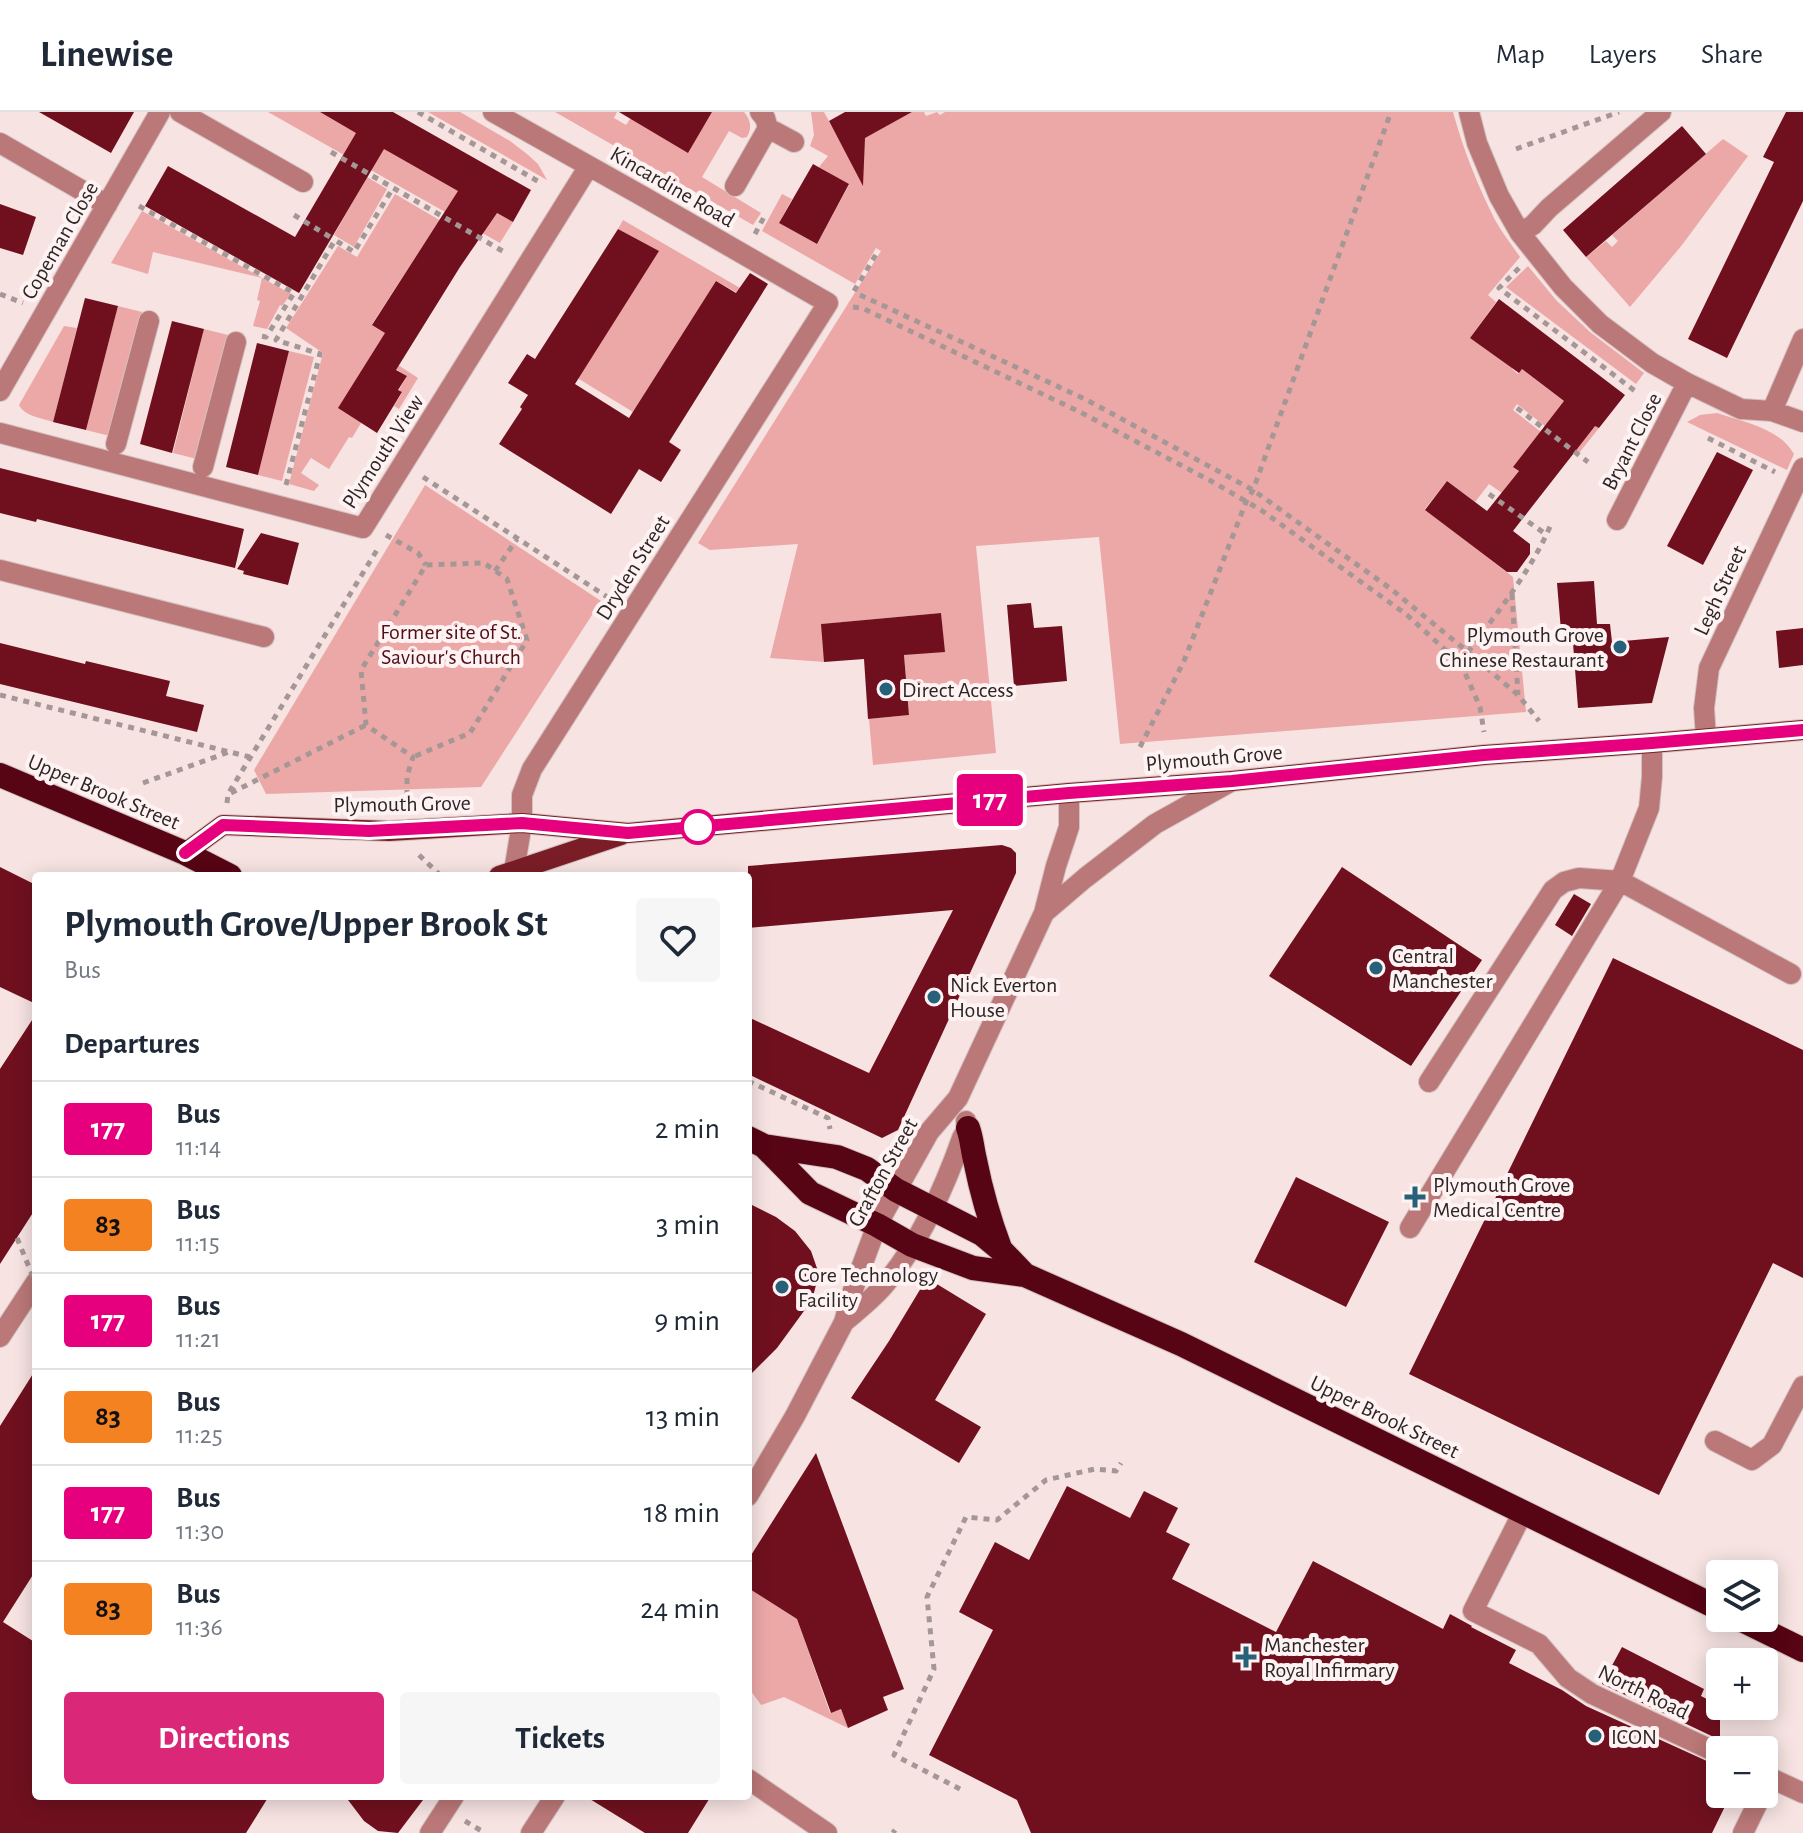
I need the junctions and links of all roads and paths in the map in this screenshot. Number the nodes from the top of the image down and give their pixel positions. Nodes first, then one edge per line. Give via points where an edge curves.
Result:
1 (160, 112) edge
2 (180, 112) edge
3 (418, 112) edge
4 (493, 112) edge
5 (1391, 112) edge
6 (1469, 112) edge
7 (1619, 112) edge
8 (1661, 112) edge
9 (764, 120) edge
10 (794, 142) dead end
11 (0, 143) edge
12 (1516, 149) dead end
13 (331, 152) dead end
14 (589, 166) junction
15 (303, 182) dead end
16 (541, 183) dead end
17 (735, 186) dead end
18 (393, 188) junction
19 (107, 205) junction
20 (139, 206) dead end
21 (294, 215) dead end
22 (765, 215) dead end
23 (1520, 233) junction
24 (755, 234) dead end
25 (335, 240) junction
26 (878, 251) dead end
27 (506, 253) dead end
28 (1523, 264) dead end
29 (0, 294) edge
30 (828, 303) junction
31 (28, 305) dead end
32 (149, 321) dead end
33 (256, 335) dead end
34 (1803, 339) edge
35 (236, 342) dead end
36 (1687, 383) junction
37 (0, 391) edge
38 (1639, 394) dead end
39 (1517, 408) dead end
40 (1772, 411) junction
41 (1803, 422) edge
42 (0, 433) edge
43 (1708, 438) dead end
44 (116, 444) dead end
45 (1588, 462) dead end
46 (203, 467) dead end
47 (1803, 468) edge
48 (1783, 476) dead end
49 (422, 477) dead end
50 (285, 489) dead end
51 (1253, 490) junction
52 (1489, 494) dead end
53 (1246, 502) junction
54 (1617, 520) dead end
55 (1552, 522) dead end
56 (386, 535) dead end
57 (1547, 535) junction
58 (517, 539) junction
59 (377, 550) dead end
60 (426, 565) junction
61 (0, 570) edge
62 (495, 571) junction
63 (1512, 593) junction
64 (612, 600) dead end
65 (264, 637) dead end
66 (1468, 652) junction
67 (0, 695) edge
68 (1518, 695) junction
69 (1539, 721) dead end
70 (366, 725) junction
71 (1803, 730) edge
72 (1706, 738) junction
73 (1652, 743) junction
74 (1140, 747) dead end
75 (229, 752) junction
76 (1484, 755) junction
77 (250, 757) junction
78 (413, 757) junction
79 (0, 775) edge
80 (1232, 781) junction
81 (143, 783) dead end
82 (1069, 793) junction
83 (228, 794) junction
84 (407, 800) dead end
85 (522, 823) junction
86 (223, 825) junction
87 (628, 833) junction
88 (185, 853) junction
89 (222, 872) edge
90 (509, 872) edge
91 (514, 872) edge
92 (1620, 881) junction
93 (1044, 913) junction
94 (1791, 974) dead end
95 (1429, 1082) dead end
96 (752, 1083) edge
97 (958, 1098) junction
98 (828, 1118) dead end
99 (968, 1128) junction
100 (756, 1142) edge
101 (896, 1190) junction
102 (934, 1208) junction
103 (877, 1225) junction
104 (1410, 1228) dead end
105 (17, 1238) dead end
106 (912, 1245) junction
107 (1000, 1249) junction
108 (32, 1274) edge
109 (1025, 1275) junction
110 (32, 1289) edge
111 (844, 1322) junction
112 (0, 1337) edge
113 (1803, 1386) edge
114 (1715, 1441) dead end
115 (1121, 1463) dead end
116 (752, 1489) edge
117 (1523, 1512) junction
118 (1706, 1602) edge
119 (1766, 1632) edge
120 (1803, 1650) edge
121 (1706, 1747) edge
122 (752, 1782) edge
123 (1778, 1787) edge
124 (960, 1789) dead end
125 (1803, 1793) edge
126 (451, 1800) edge
127 (552, 1800) edge
128 (1754, 1808) edge
129 (430, 1833) edge
130 (531, 1833) edge
131 (827, 1833) edge
132 (1743, 1833) edge

1 - 19 street, Copeman Close
2 - 15 street
3 - 16 path
4 - 14 street, Kincardine Road
5 - 51 path
6 - 23 street via 1499,196
7 - 12 path
8 - 23 street
9 - 10 street
9 - 17 street
11 - 19 street
13 - 18 path
14 - 30 street, Kincardine Road
14 - 42 street, Plymouth View via 363,528
18 - 25 path via 354,252
18 - 27 path
19 - 37 street, Copeman Close
20 - 33 path via 294,293 266,337
21 - 25 path
22 - 24 path
23 - 36 street via 1600,324
25 - 50 path via 276,340 320,354
26 - 51 path via 857,293 1085,399
28 - 38 path via 1499,288
29 - 31 path
30 - 53 path via 862,308 1080,412
30 - 85 street, Dryden Street via 532,769 522,795
32 - 44 street
34 - 40 street
35 - 46 street
36 - 40 street via 1741,409
36 - 54 street, Bryant Close
39 - 45 path
40 - 41 street
43 - 48 path
47 - 72 street, Legh Street via 1709,668
49 - 58 path
51 - 53 path
51 - 66 path
52 - 57 path
53 - 74 path via 1184,661
53 - 76 path via 1407,615 1461,664 1480,707
55 - 57 path
56 - 60 path via 418,553
57 - 63 path
58 - 62 path
58 - 64 path
59 - 77 path
60 - 62 path via 484,563
60 - 70 path via 361,670
61 - 65 street
62 - 78 path via 507,579 527,640 470,733
63 - 66 path
63 - 68 path
66 - 68 path
67 - 75 path
68 - 69 path
70 - 78 path
70 - 83 path
71 - 72 main road, Plymouth Grove
72 - 73 main road, Plymouth Grove
73 - 76 main road, Plymouth Grove
73 - 92 street via 1649,808
75 - 77 path
75 - 81 path
76 - 80 main road, Plymouth Grove
77 - 83 path
78 - 84 path
79 - 88 highway, Upper Brook Street
80 - 82 main road, Plymouth Grove
80 - 93 street via 1155,824
82 - 87 main road, Plymouth Grove
82 - 93 street via 1069,827
83 - 86 path
85 - 86 main road, Plymouth Grove via 369,831
85 - 87 main road, Plymouth Grove
85 - 90 street, Dryden Street
86 - 88 main road
87 - 91 main road, Plymouth Grove
88 - 89 highway, Upper Brook Street
92 - 94 street
92 - 95 street via 1579,878 1553,890
92 - 104 street
93 - 97 street, Grafton Street
96 - 98 path
97 - 99 street
97 - 101 street, Grafton Street via 929,1132
99 - 102 street, Grafton Street
99 - 107 highway via 986,1212
100 - 101 highway, Upper Brook Street via 837,1157 867,1169
100 - 103 highway, Upper Brook Street via 810,1193
101 - 102 highway, Upper Brook Street
101 - 103 street, Grafton Street
102 - 106 street, Grafton Street
102 - 107 highway, Upper Brook Street
103 - 106 highway, Upper Brook Street
103 - 111 street, Grafton Street
105 - 108 path, bridge
106 - 109 highway, Upper Brook Street via 973,1268
106 - 111 street, Grafton Street via 885,1285
107 - 109 highway, Upper Brook Street
109 - 117 highway, Upper Brook Street via 1181,1344
110 - 112 street
111 - 116 street, Grafton Street
113 - 114 street via 1772,1445 1752,1460
115 - 124 path via 1116,1471 1095,1469 1046,1480 997,1520 966,1517 927,1597 934,1669 894,1755
117 - 118 highway, Upper Brook Street
117 - 121 street, North Road via 1473,1611 1539,1644 1568,1678 1592,1694
119 - 120 highway
122 - 131 street
123 - 125 street
126 - 129 street
127 - 130 street
128 - 132 street

